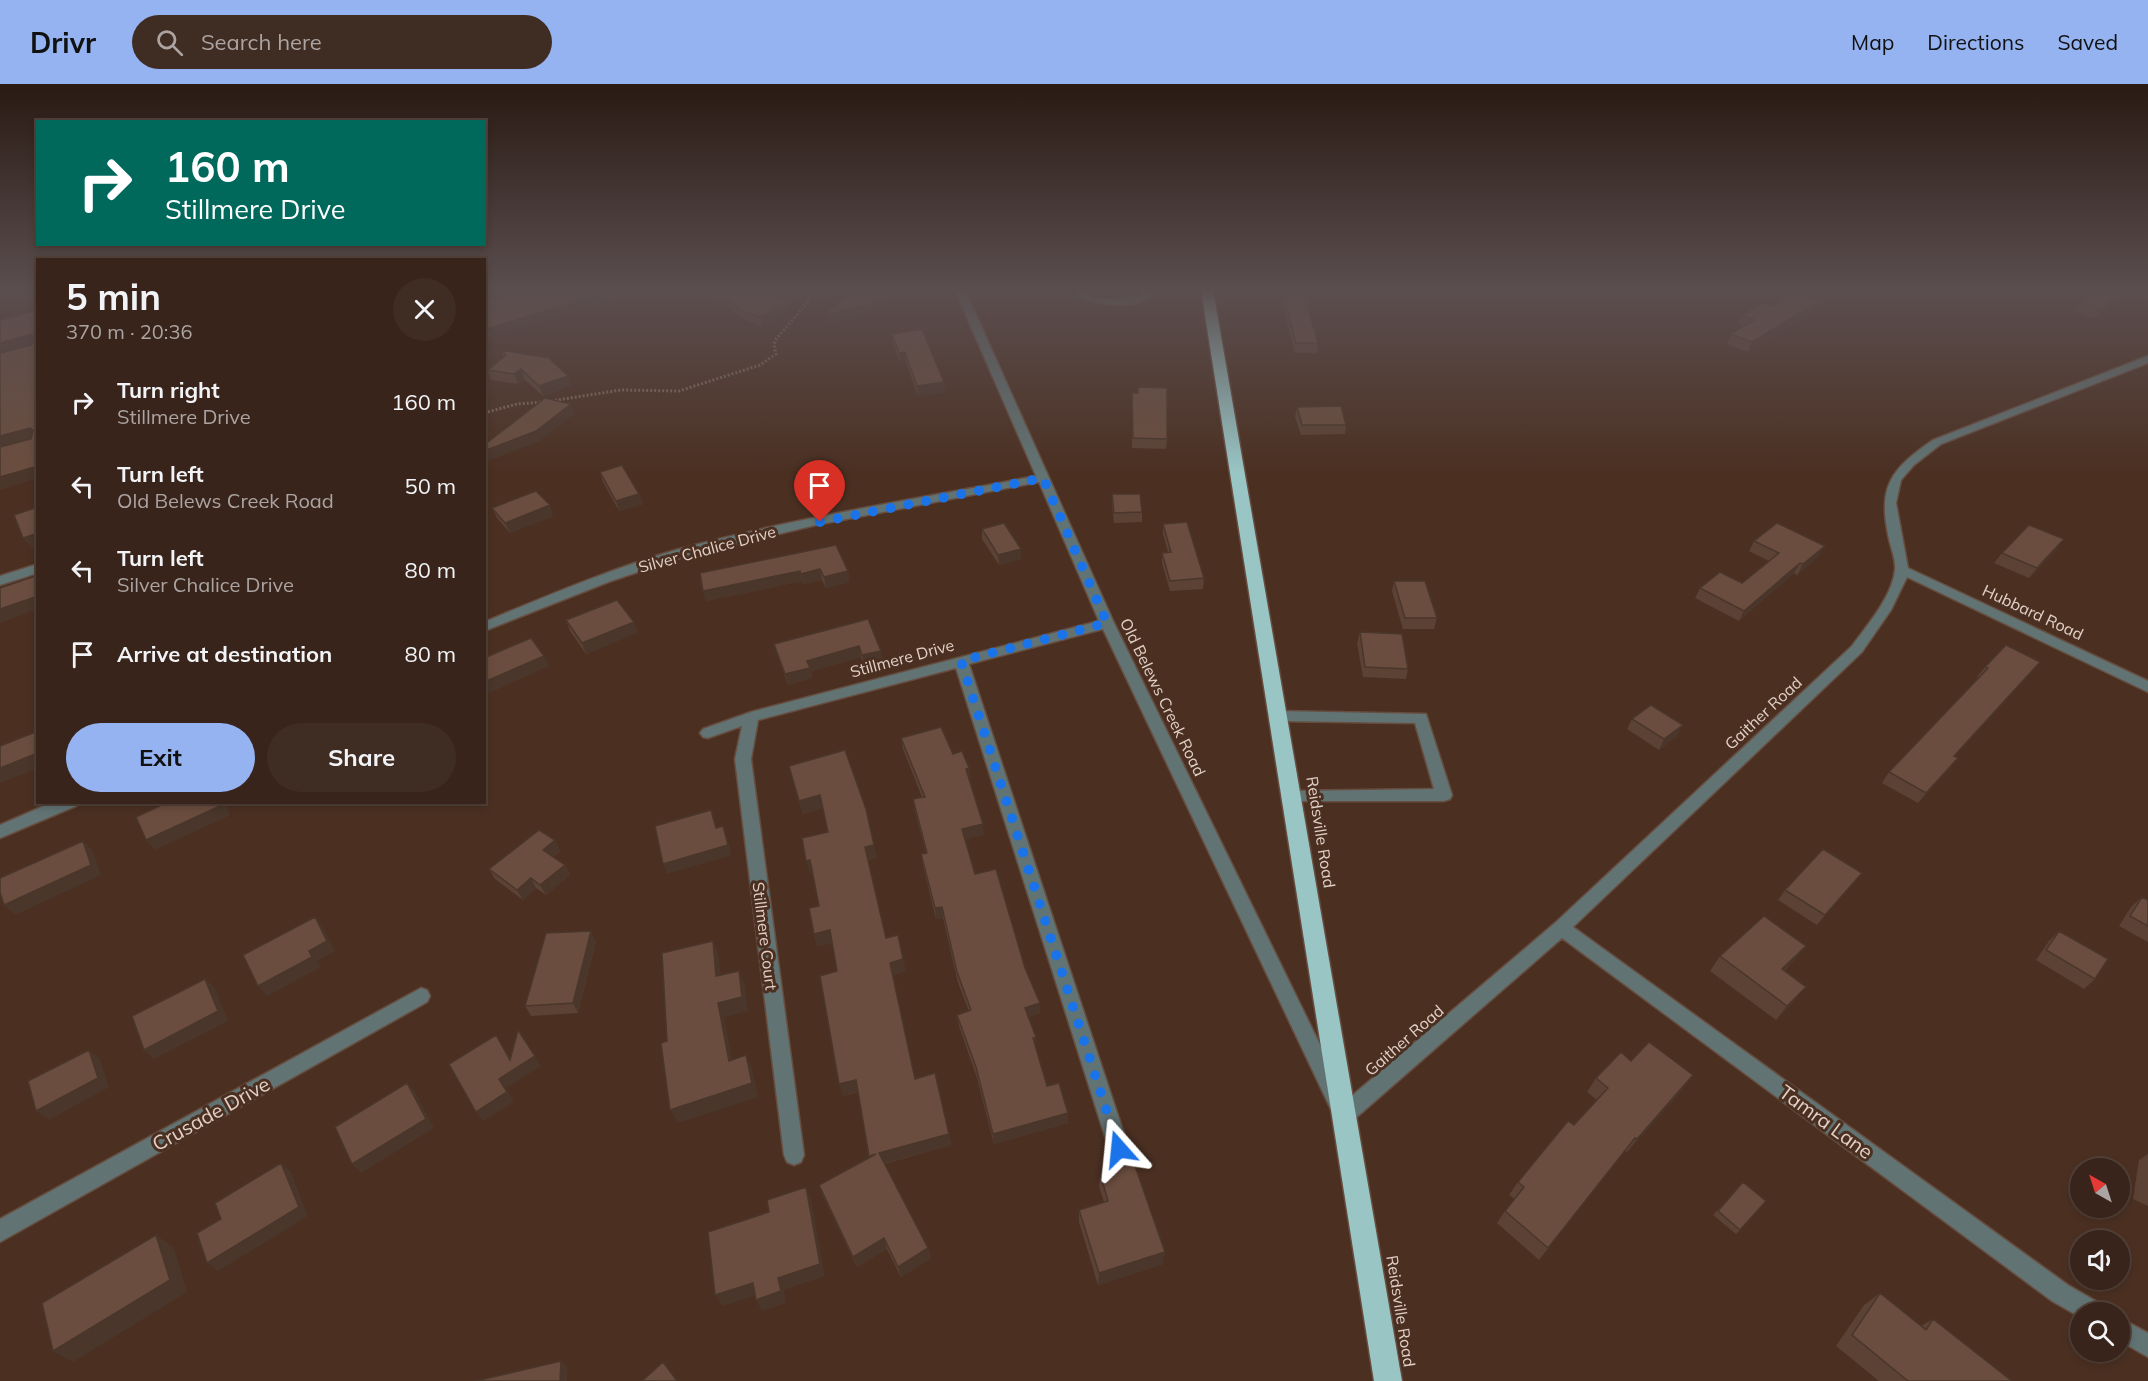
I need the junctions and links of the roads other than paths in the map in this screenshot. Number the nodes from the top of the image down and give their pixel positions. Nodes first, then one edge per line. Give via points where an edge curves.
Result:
1 (987, 351) edge
2 (1217, 351) edge
3 (2148, 359) edge
4 (1043, 478) junction
5 (36, 569) edge
6 (1902, 570) junction
7 (0, 581) edge
8 (1107, 623) junction
9 (486, 626) edge
10 (961, 661) junction
11 (2148, 687) edge
12 (1278, 716) junction
13 (751, 717) junction
14 (708, 733) dead end
15 (1291, 797) junction
16 (65, 804) edge
17 (0, 832) edge
18 (1561, 928) junction
19 (422, 996) dead end
20 (1344, 1116) junction
21 (1119, 1149) dead end
22 (794, 1155) dead end
23 (0, 1231) edge
24 (2076, 1302) edge
25 (2130, 1335) edge
26 (2148, 1346) edge
27 (1388, 1381) edge

1 - 4 street, Old Belews Creek Road
2 - 12 highway, Reidsville Road
3 - 6 street via 1937,442 1908,462 1893,482 1889,507
4 - 8 street, Old Belews Creek Road
4 - 9 street, Silver Chalice Drive via 753,535 679,554 611,575
5 - 7 street
6 - 11 street, Hubbard Road
6 - 18 street, Gaither Road via 1886,608 1857,648
8 - 10 street, Stillmere Drive
8 - 20 street, Old Belews Creek Road
10 - 13 street, Stillmere Drive
10 - 21 street
12 - 15 highway, Reidsville Road
12 - 15 street via 1421,718 1444,795
13 - 14 street, Stillmere Drive
13 - 22 street, Stillmere Court via 742,759
15 - 20 highway, Reidsville Road
16 - 17 street
18 - 20 street, Gaither Road
18 - 24 street, Tamra Lane
19 - 23 street, Crusade Drive
20 - 27 highway, Reidsville Road
25 - 26 street

